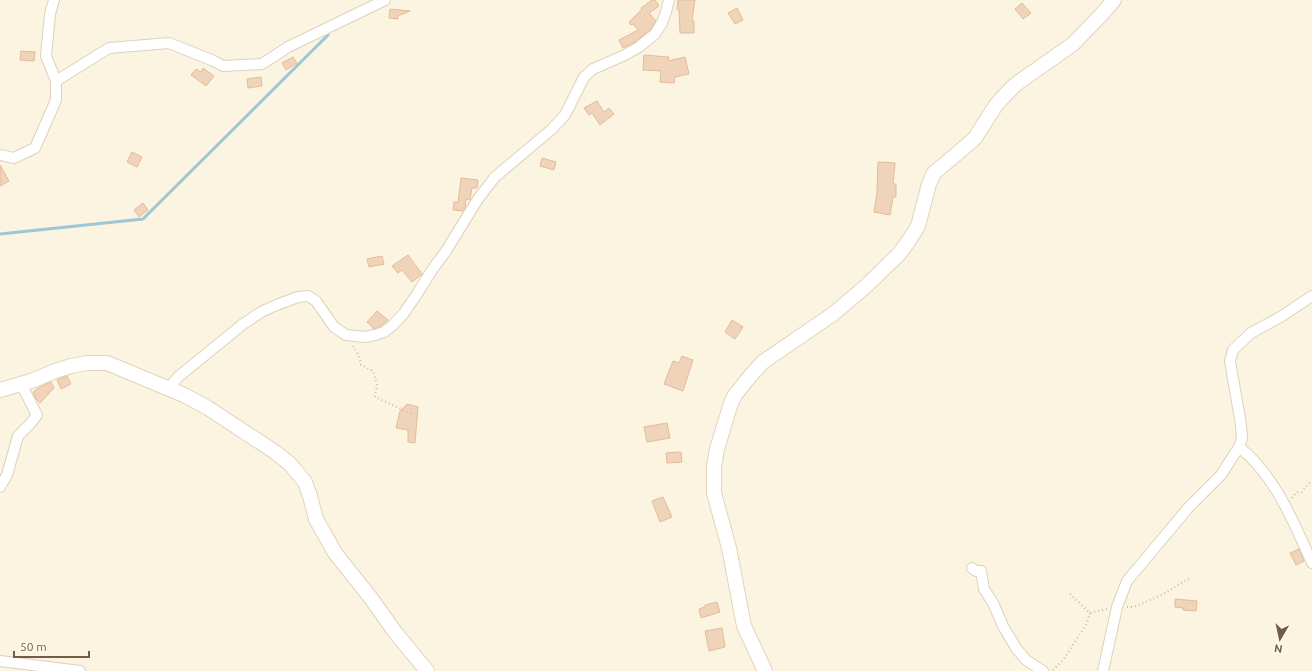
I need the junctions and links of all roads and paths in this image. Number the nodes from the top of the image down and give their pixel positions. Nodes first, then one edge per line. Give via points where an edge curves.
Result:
1 (54, 0) edge
2 (385, 0) edge
3 (668, 0) edge
4 (1114, 0) edge
5 (56, 81) junction
6 (0, 155) edge
7 (1312, 296) edge
8 (346, 334) junction
9 (21, 384) junction
10 (169, 388) junction
11 (0, 390) edge
12 (412, 414) dead end
13 (1239, 448) junction
14 (1312, 483) edge
15 (0, 487) edge
16 (1284, 503) junction
17 (1312, 563) edge
18 (972, 568) dead end
19 (1090, 613) dead end
20 (0, 661) edge
21 (80, 671) edge
22 (427, 671) edge
23 (765, 671) edge
24 (1043, 671) edge
25 (1052, 671) edge
26 (1103, 671) edge

1 - 5 street via 46,56
2 - 5 street via 288,47 262,64 223,66 169,43 109,48
3 - 8 street via 662,23 655,34 639,47 593,69 584,77 565,115 495,177 404,313 393,325 384,332 365,337
4 - 23 main road via 1073,44 1016,84 996,105 975,138 934,173 918,226 899,254 866,287 833,314 763,362 733,399 717,449 714,493 729,548 744,626
5 - 6 street via 56,100 35,148 14,158
7 - 13 street via 1251,333 1233,350 1230,361 1241,425 1242,438
8 - 10 street via 334,328 316,301 308,296 298,297 263,311 243,324
8 - 12 path via 359,356 361,365 373,371 377,385 375,397
9 - 10 main road via 71,366 107,363
9 - 11 main road
9 - 15 street via 37,415 18,436 7,475
10 - 22 main road via 208,408 275,452 296,470 305,482 316,519 335,553
13 - 16 street via 1250,456
13 - 26 street via 1221,475 1127,581 1117,607
14 - 16 path
16 - 17 street
18 - 24 street via 981,571 984,589 1016,648 1026,660
19 - 25 path via 1087,623 1064,659
20 - 21 street

